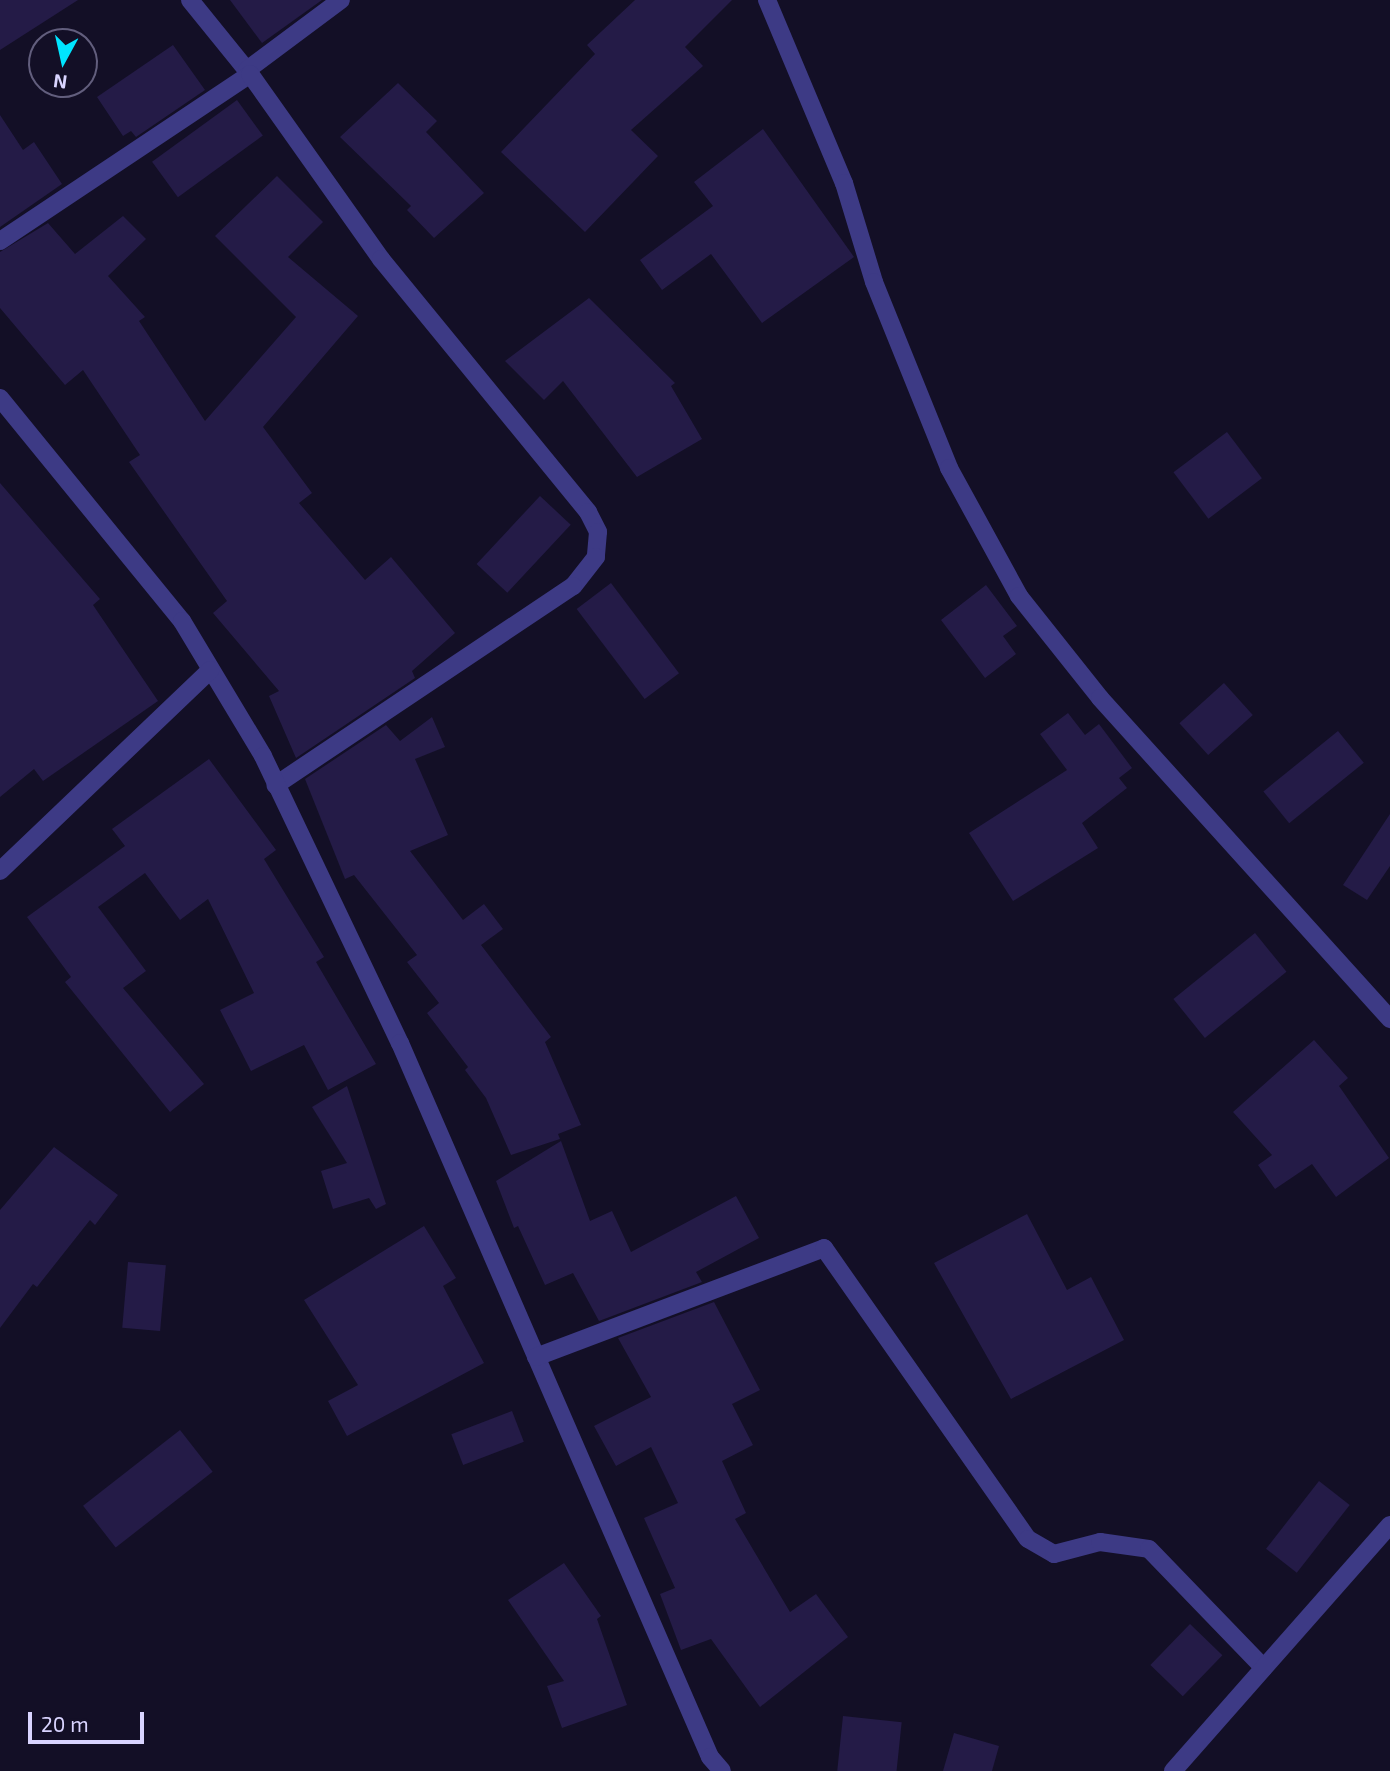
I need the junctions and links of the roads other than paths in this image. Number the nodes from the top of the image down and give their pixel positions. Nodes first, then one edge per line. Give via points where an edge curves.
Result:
1 (190, 0) edge
2 (341, 0) edge
3 (767, 0) edge
4 (249, 72) junction
5 (0, 241) edge
6 (0, 398) edge
7 (210, 670) junction
8 (276, 785) junction
9 (0, 871) edge
10 (1390, 1019) edge
11 (536, 1357) junction
12 (1390, 1525) edge
13 (1264, 1668) junction
14 (722, 1771) edge
15 (1173, 1771) edge

1 - 4 street
2 - 4 street
3 - 10 street via 844,183 874,282 949,468 1019,596 1100,698
4 - 5 street
4 - 8 street via 381,259 572,491 598,532 596,557 573,586
6 - 7 street via 181,621
7 - 8 street
7 - 9 street
8 - 11 street via 400,1043
11 - 13 street via 824,1248 1028,1539 1054,1554 1100,1542 1149,1549
11 - 14 street via 710,1757
12 - 13 street
13 - 15 street

